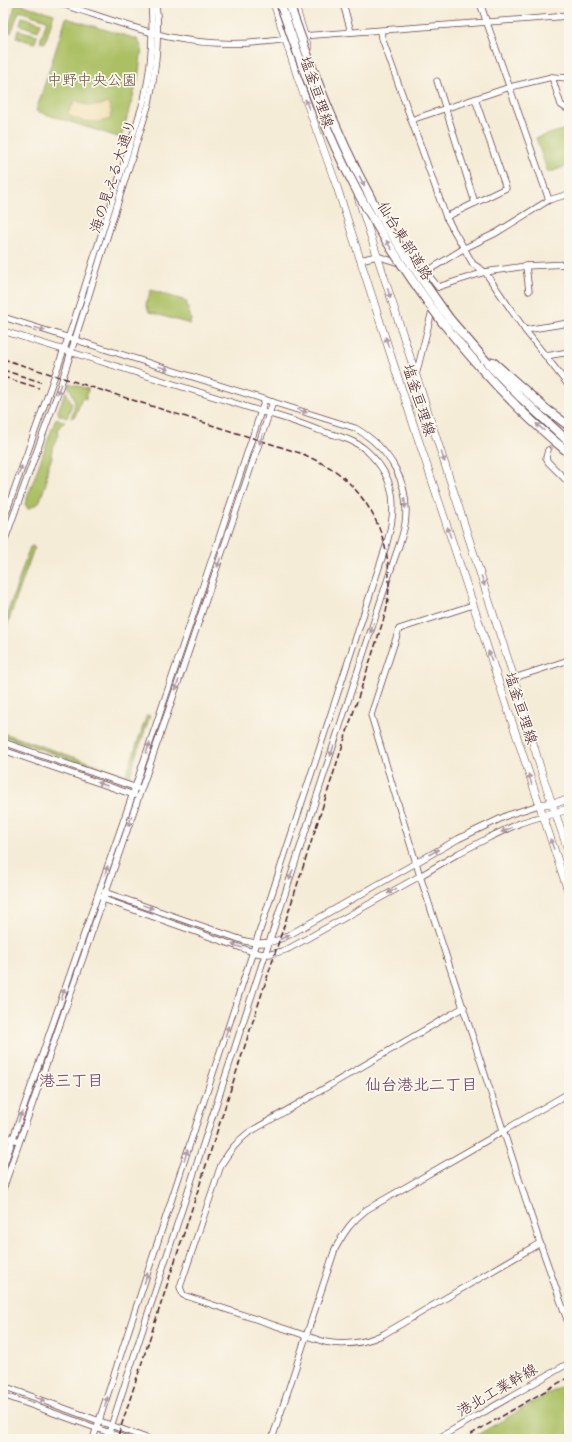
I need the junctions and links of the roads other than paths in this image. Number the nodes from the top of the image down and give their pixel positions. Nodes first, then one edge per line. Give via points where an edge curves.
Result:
1 (58, 3) edge
2 (151, 3) edge
3 (156, 3) edge
4 (274, 3) edge
5 (280, 3) edge
6 (289, 3) edge
7 (294, 3) edge
8 (342, 3) edge
9 (480, 3) edge
10 (569, 16) edge
11 (487, 22) junction
12 (381, 31) junction
13 (351, 32) junction
14 (154, 33) junction
15 (305, 36) junction
16 (286, 39) junction
17 (552, 77) junction
18 (569, 78) edge
19 (437, 81) dead end
20 (510, 87) junction
21 (476, 99) junction
22 (446, 108) junction
23 (569, 110) edge
24 (412, 120) junction
25 (569, 194) edge
26 (549, 200) junction
27 (475, 203) junction
28 (446, 217) junction
29 (463, 249) junction
30 (377, 256) junction
31 (360, 260) junction
32 (569, 264) edge
33 (526, 266) junction
34 (426, 272) junction
35 (485, 272) junction
36 (438, 287) junction
37 (529, 291) dead end
38 (3, 318) edge
39 (448, 320) junction
40 (569, 323) edge
41 (525, 330) junction
42 (3, 331) edge
43 (71, 339) junction
44 (63, 350) junction
45 (71, 352) junction
46 (569, 352) edge
47 (546, 356) junction
48 (416, 374) junction
49 (568, 384) edge
50 (265, 400) junction
51 (273, 402) junction
52 (262, 411) junction
53 (269, 414) junction
54 (569, 426) edge
55 (569, 442) edge
56 (548, 450) dead end
57 (568, 452) edge
58 (569, 483) edge
59 (3, 521) edge
60 (3, 546) edge
61 (473, 605) junction
62 (569, 660) edge
63 (514, 678) junction
64 (3, 742) edge
65 (3, 750) edge
66 (134, 787) junction
67 (141, 790) junction
68 (132, 794) junction
69 (138, 797) junction
70 (569, 800) edge
71 (552, 802) junction
72 (539, 805) junction
73 (569, 808) edge
74 (556, 812) junction
75 (543, 816) junction
76 (569, 853) edge
77 (416, 863) junction
78 (420, 876) junction
79 (106, 892) junction
80 (98, 893) junction
81 (569, 894) edge
82 (103, 899) junction
83 (256, 943) junction
84 (269, 943) junction
85 (253, 952) junction
86 (265, 955) junction
87 (464, 1008) junction
88 (569, 1093) edge
89 (504, 1130) junction
90 (3, 1136) edge
91 (13, 1139) junction
92 (20, 1142) junction
93 (3, 1167) edge
94 (3, 1189) edge
95 (540, 1243) junction
96 (569, 1325) edge
97 (306, 1336) junction
98 (569, 1363) edge
99 (3, 1386) edge
100 (3, 1395) edge
101 (100, 1420) junction
102 (111, 1425) junction
103 (97, 1428) junction
104 (109, 1432) junction
105 (93, 1439) edge
106 (107, 1439) edge
107 (127, 1439) edge
108 (149, 1439) edge
109 (272, 1439) edge
110 (436, 1439) edge

1 - 14 street
2 - 14 street
3 - 14 street, 海の見える大通り
4 - 16 main road, 塩釜亘理線
39 -> 5 highway, 仙台東部道路, bridge via 412,281 357,190 320,109
6 -> 39 highway, 仙台東部道路, bridge via 327,105 364,185 385,224
7 - 15 main road, 塩釜亘理線
8 - 13 street
9 - 11 street
10 - 11 street
11 - 12 street
11 - 20 street
12 - 13 street
12 - 24 street
13 - 15 street
14 - 16 street via 187,40 217,42
14 - 43 street, 海の見える大通り via 154,78 148,103
15 - 16 street
15 - 30 main road, 塩釜亘理線
31 -> 16 main road, 塩釜亘理線
17 - 18 street
17 - 20 street
17 - 23 street via 561,106
19 - 22 street
20 - 21 street
20 - 26 street
21 - 22 street
21 - 27 street via 506,188
22 - 24 street
22 - 27 street
24 - 28 street
25 - 26 street
26 - 29 street via 496,233
27 - 28 street
28 - 29 street
29 - 34 street
29 - 35 street via 473,264
30 - 31 street
30 - 34 street
30 -> 48 main road, 塩釜亘理線
61 -> 31 main road, 塩釜亘理線
32 - 33 street
33 - 35 street
33 - 37 street
34 - 36 street
35 - 36 street
35 - 41 street
36 - 48 street
38 -> 43 street
39 - 54 highway via 524,391
39 - 55 highway, 仙台東部道路 via 519,396
57 -> 39 highway, 仙台東部道路 via 510,398 467,353
40 - 41 street
41 - 47 street
42 - 44 street
43 - 44 street
43 - 45 street, 海の見える大通り
43 -> 50 street
44 - 45 street
59 -> 44 street
45 - 52 street
45 -> 60 street, 海の見える大通り
46 - 47 street
47 - 49 street
48 -> 63 main road, 塩釜亘理線
50 - 51 street
50 - 52 street
51 - 53 street
51 -> 84 street via 355,428 376,442 399,474 403,484 406,511 405,525
52 - 53 street
66 -> 52 street
53 -> 67 street
53 - 83 street via 348,440 367,451 386,477 392,492 394,508 386,546
56 - 58 street via 548,462
72 -> 61 main road, 塩釜亘理線
61 - 77 street via 398,630 371,715
62 - 63 street
63 - 71 main road, 塩釜亘理線
64 - 66 street
68 -> 65 street
66 - 67 street
66 - 68 street
67 - 69 street
68 - 69 street
80 -> 68 street
69 -> 79 street
70 - 71 main road
71 - 72 main road
71 - 74 main road, 塩釜亘理線
72 - 75 main road, 塩釜亘理線
77 -> 72 street via 483,826
73 - 74 main road
74 - 75 main road
74 - 76 main road, 塩釜亘理線
75 -> 78 street via 490,836
81 -> 75 main road, 塩釜亘理線
77 - 78 street
84 -> 77 street via 289,935
78 -> 86 street via 288,948
78 - 87 street
79 - 80 street
79 - 82 street
79 -> 83 street
80 - 82 street
91 -> 80 street
85 -> 82 street
82 - 92 street
83 - 84 street
83 - 85 street
84 - 86 street
85 - 86 street
101 -> 85 street
86 - 102 street
87 - 89 street
87 - 97 street via 248,1133 238,1141 221,1165 180,1287 183,1295
88 - 89 street
89 - 95 street
89 - 97 street via 366,1210 352,1222 335,1249
90 - 91 street
91 - 92 street
91 - 93 street
92 - 94 street
95 - 96 street
95 - 97 street via 374,1339 341,1344
97 - 109 street
98 - 110 street, 港北工業幹線
99 -> 101 street
100 - 103 street
101 - 102 street
101 - 103 street
102 - 104 street
102 - 108 street
103 - 104 street
103 - 105 street
104 - 106 street
104 - 107 street

